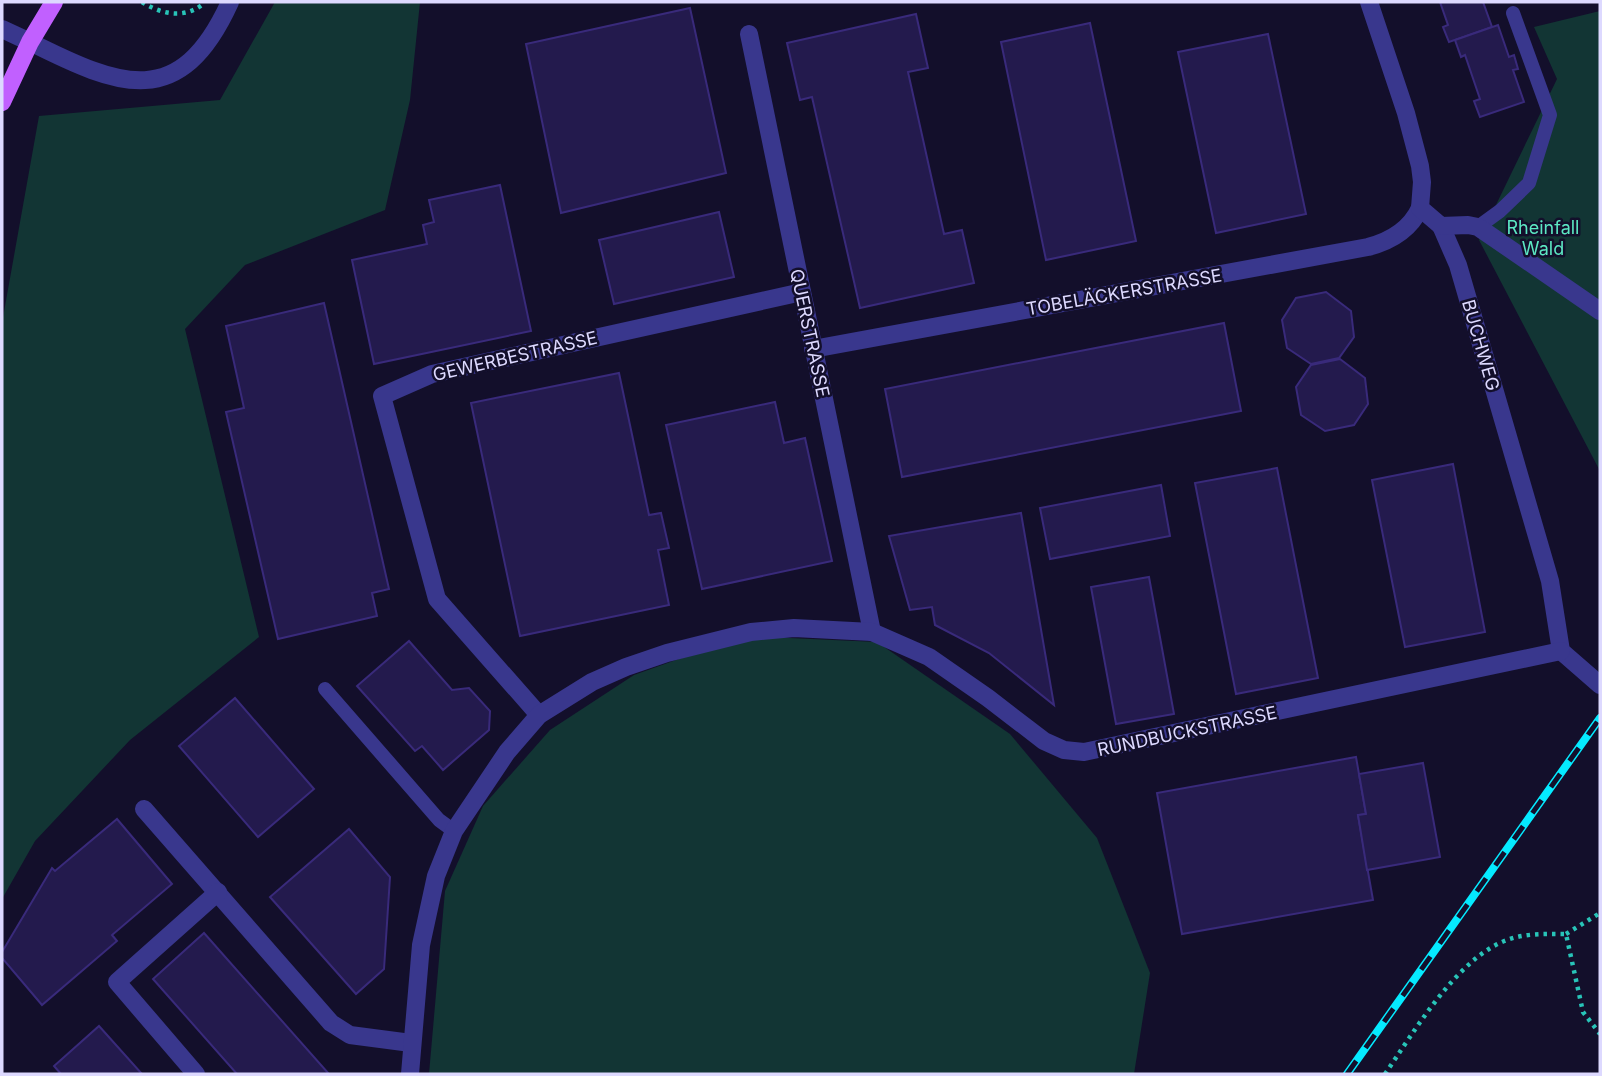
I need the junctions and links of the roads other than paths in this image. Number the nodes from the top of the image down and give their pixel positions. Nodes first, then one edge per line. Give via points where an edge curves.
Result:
1 (54, 2) edge
2 (230, 2) edge
3 (1368, 2) edge
4 (1513, 13) dead end
5 (2, 29) edge
6 (750, 34) dead end
7 (30, 42) junction
8 (2, 102) edge
9 (1420, 208) junction
10 (1441, 226) junction
11 (1478, 227) junction
12 (802, 292) junction
13 (1600, 312) edge
14 (813, 349) junction
15 (872, 632) junction
16 (1561, 651) junction
17 (1600, 684) edge
18 (326, 689) dead end
19 (539, 715) junction
20 (144, 809) dead end
21 (454, 831) junction
22 (218, 892) junction
23 (411, 1043) junction
24 (196, 1074) edge
25 (410, 1074) edge

1 - 7 main road
2 - 7 street via 198,55 180,70 158,79 116,79
3 - 9 street via 1420,166
4 - 11 lane via 1549,115 1529,183
5 - 7 street
6 - 12 street, QUERSTRASSE
7 - 8 main road
9 - 10 street, BUCHWEG
9 - 14 street, TOBELÄCKERSTRASSE via 1399,234 1368,247
10 - 11 street
10 - 16 street, BUCHWEG via 1458,265 1546,568
11 - 13 street
12 - 14 street, QUERSTRASSE
12 - 19 street, GEWERBESTRASSE via 432,374 383,396 437,598
14 - 15 street, QUERSTRASSE
15 - 16 street, RUNDBUCKSTRASSE via 929,657 1044,741 1084,752
15 - 19 street, RUNDBUCKSTRASSE via 794,628 751,632 626,667
16 - 17 street
18 - 21 lane via 439,820
19 - 21 street, RUNDBUCKSTRASSE via 507,752
20 - 22 street
21 - 23 street, RUNDBUCKSTRASSE via 428,907
22 - 23 street via 331,1023 351,1035
22 - 24 street via 117,982
23 - 25 street, RUNDBUCKSTRASSE

